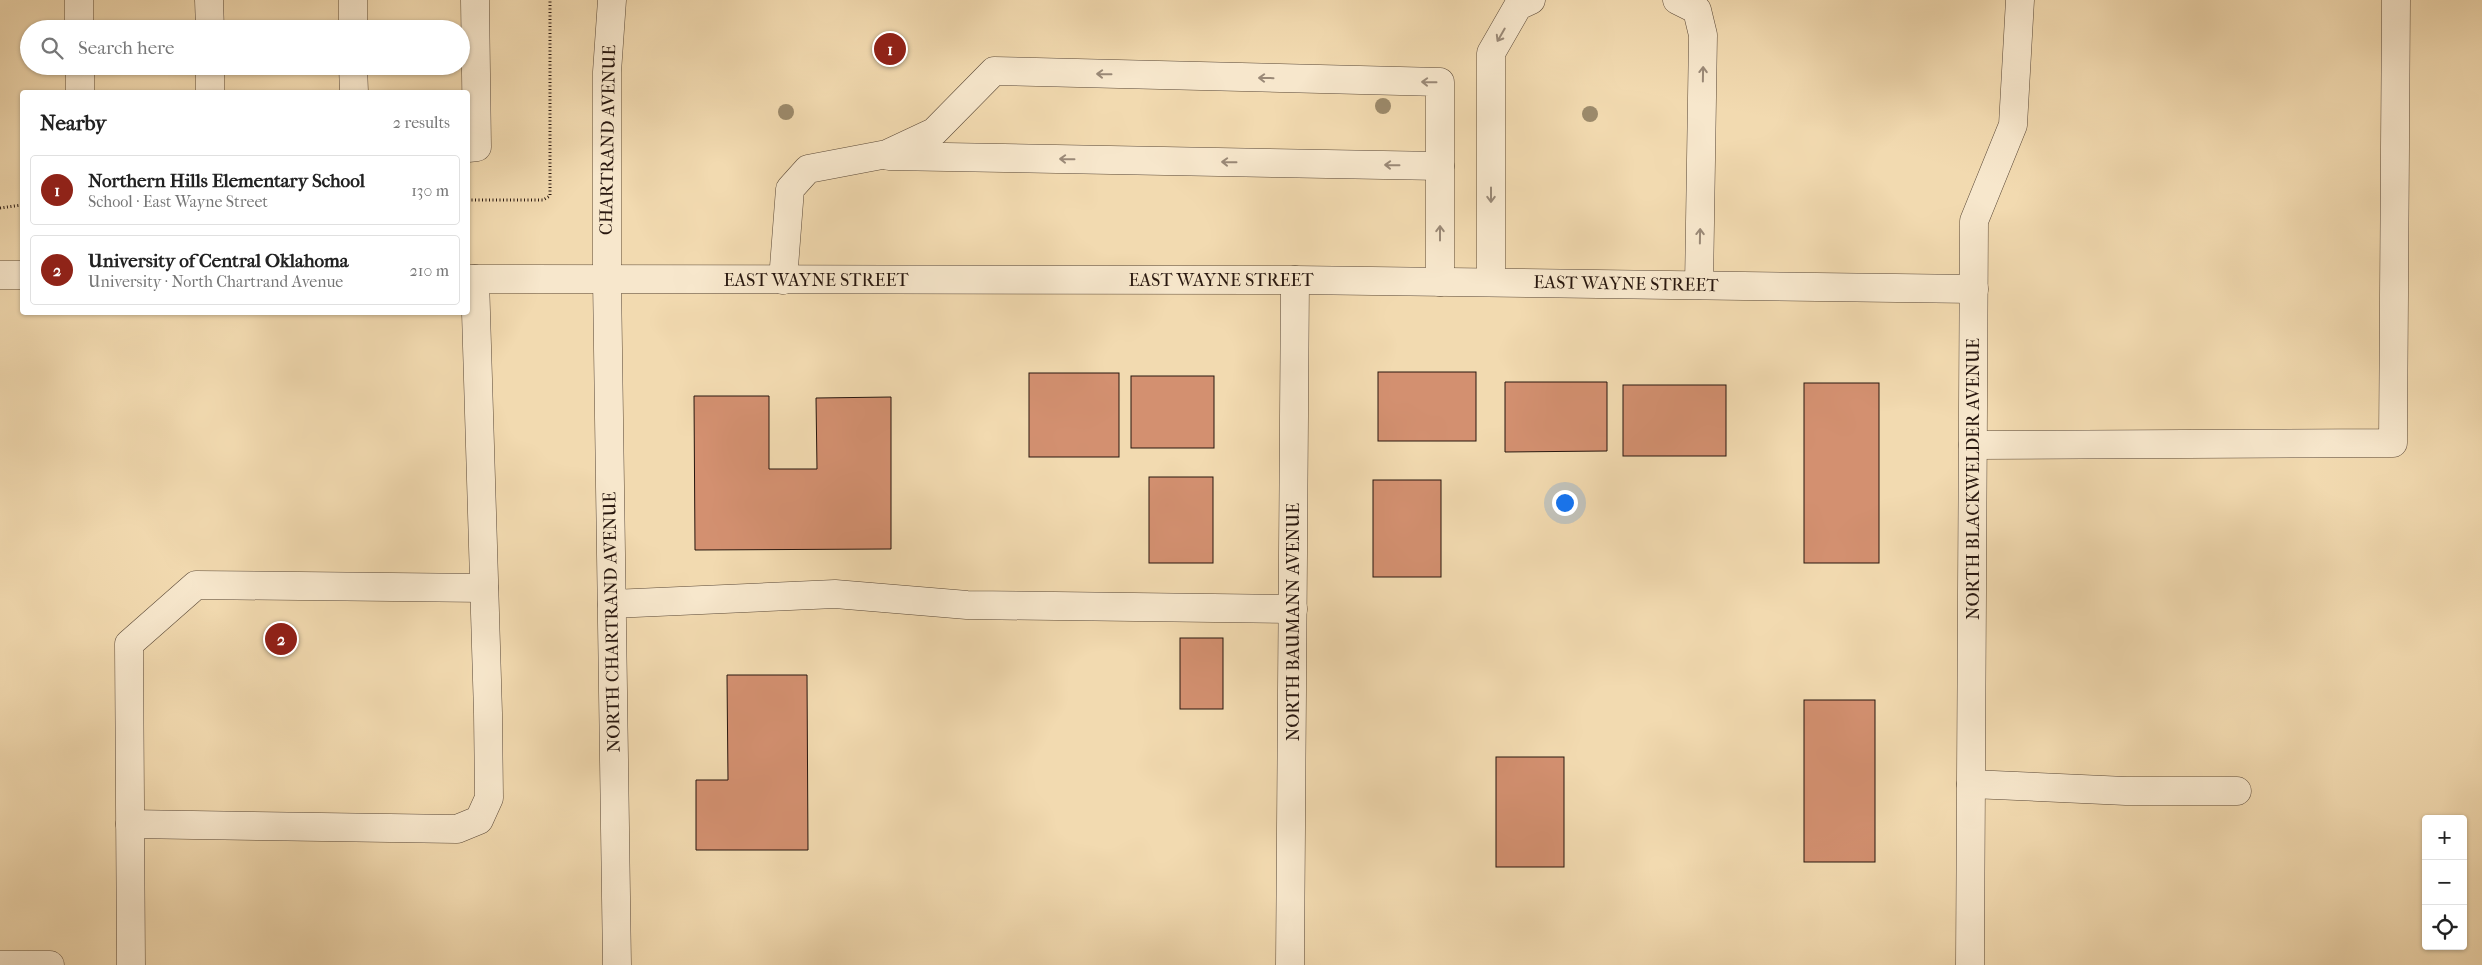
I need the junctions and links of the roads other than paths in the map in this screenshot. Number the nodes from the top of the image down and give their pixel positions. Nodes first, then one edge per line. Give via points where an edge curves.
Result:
1 (79, 0) edge
2 (209, 0) edge
3 (353, 0) edge
4 (475, 0) edge
5 (612, 0) edge
6 (1531, 0) edge
7 (1677, 0) edge
8 (2020, 0) edge
9 (2396, 0) edge
10 (79, 20) edge
11 (210, 20) edge
12 (353, 20) edge
13 (80, 75) edge
14 (210, 75) edge
15 (353, 75) edge
16 (80, 90) edge
17 (210, 90) edge
18 (354, 90) edge
19 (470, 148) edge
20 (879, 156) junction
21 (1440, 166) junction
22 (0, 275) edge
23 (20, 275) edge
24 (471, 279) edge
25 (607, 280) junction
26 (783, 280) junction
27 (1295, 280) junction
28 (1440, 282) junction
29 (1490, 282) junction
30 (1699, 285) junction
31 (1974, 289) junction
32 (1973, 445) junction
33 (484, 588) junction
34 (612, 604) junction
35 (1293, 609) junction
36 (1971, 784) junction
37 (2237, 791) dead end
38 (130, 824) junction
39 (0, 965) edge
40 (50, 965) edge
41 (131, 965) edge
42 (617, 965) edge
43 (1290, 965) edge
44 (1970, 965) edge

1 - 10 street
2 - 11 street
3 - 12 street
4 - 19 street via 478,148
5 - 25 street, CHARTRAND AVENUE via 607,72
6 -> 29 street via 1518,6 1490,53
30 -> 7 street via 1703,35 1697,10
8 - 31 street, NORTH BLACKWELDER AVENUE via 2013,125 1974,222
9 - 32 street via 2393,444
13 - 16 street
14 - 17 street
15 - 18 street
21 -> 20 street
21 -> 20 street via 1440,82 994,71 934,132
20 - 26 street via 808,169 790,189
28 -> 21 street
22 - 23 street
24 - 25 street, EAST WAYNE STREET
24 - 33 street
25 - 26 street, EAST WAYNE STREET
25 - 34 street, NORTH CHARTRAND AVENUE
26 - 27 street, EAST WAYNE STREET
27 - 28 street, EAST WAYNE STREET
27 - 35 street, NORTH BAUMANN AVENUE
28 - 29 street, EAST WAYNE STREET
29 - 30 street, EAST WAYNE STREET
30 - 31 street, EAST WAYNE STREET
31 - 32 street, NORTH BLACKWELDER AVENUE
32 - 36 street, NORTH BLACKWELDER AVENUE
33 - 38 street via 196,584 129,644
33 - 38 street via 489,798 479,820 457,829
34 - 35 street via 835,594 967,605
34 - 42 street, NORTH CHARTRAND AVENUE
35 - 43 street, NORTH BAUMANN AVENUE
36 - 37 street via 2126,791
36 - 44 street, NORTH BLACKWELDER AVENUE
38 - 41 street
39 - 40 street

